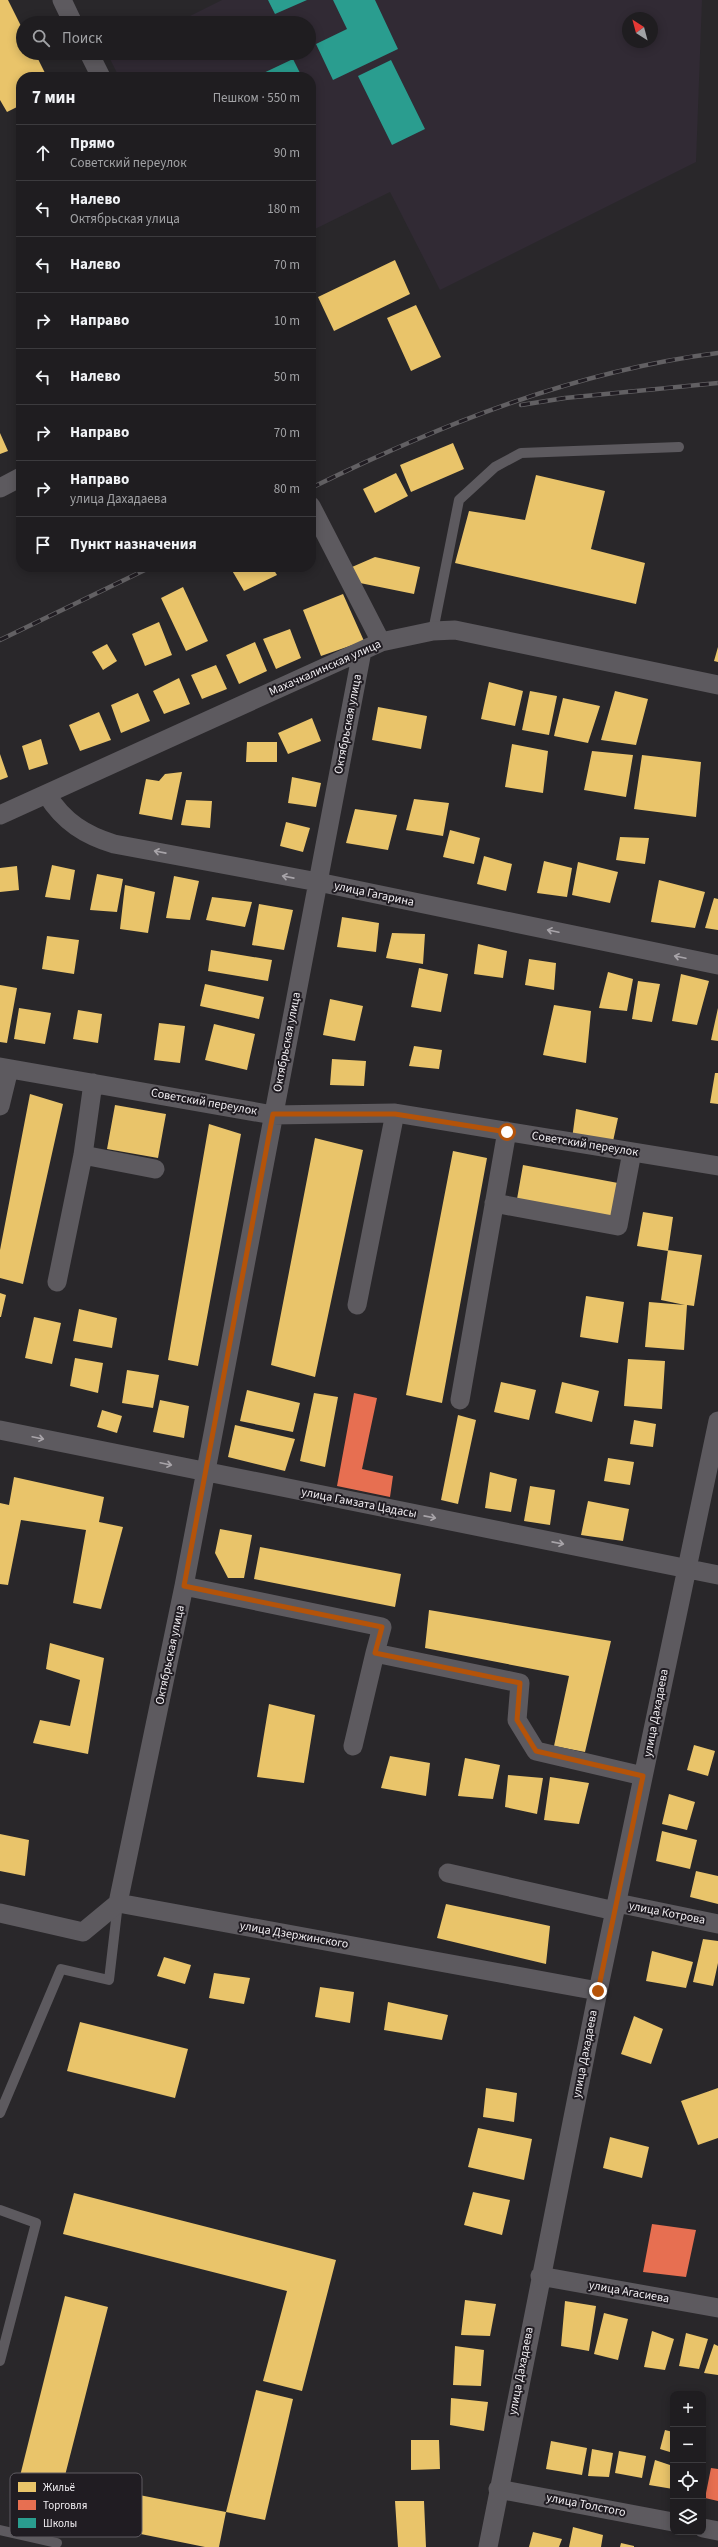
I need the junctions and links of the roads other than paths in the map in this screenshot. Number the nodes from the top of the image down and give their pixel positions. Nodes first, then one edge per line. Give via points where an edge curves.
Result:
1 (62, 0) edge
2 (70, 16) edge
3 (92, 60) edge
4 (98, 72) edge
5 (679, 448) dead end
6 (16, 480) edge
7 (0, 488) edge
8 (316, 516) edge
9 (433, 631) junction
10 (381, 642) junction
11 (362, 651) junction
12 (718, 685) edge
13 (47, 795) junction
14 (0, 815) edge
15 (318, 882) junction
16 (718, 965) edge
17 (4, 1068) edge
18 (93, 1083) junction
19 (0, 1106) edge
20 (273, 1114) junction
21 (395, 1114) junction
22 (507, 1132) junction
23 (632, 1152) junction
24 (83, 1155) junction
25 (718, 1166) edge
26 (154, 1169) dead end
27 (494, 1203) junction
28 (57, 1282) dead end
29 (357, 1305) dead end
30 (460, 1400) dead end
31 (718, 1421) edge
32 (0, 1430) edge
33 (204, 1472) junction
34 (685, 1568) junction
35 (718, 1575) edge
36 (184, 1586) junction
37 (375, 1653) junction
38 (353, 1746) dead end
39 (643, 1776) junction
40 (448, 1873) dead end
41 (118, 1903) junction
42 (616, 1907) junction
43 (0, 1913) edge
44 (718, 1924) edge
45 (598, 1991) junction
46 (0, 2113) edge
47 (0, 2210) edge
48 (540, 2276) junction
49 (718, 2308) edge
50 (0, 2361) edge
51 (498, 2489) junction
52 (670, 2521) edge
53 (706, 2529) edge
54 (0, 2530) edge
55 (718, 2531) edge
56 (10, 2532) edge
57 (31, 2537) edge
58 (57, 2543) dead end
59 (488, 2547) edge

1 - 2 street
3 - 4 street
5 - 9 lane via 521,452 495,467 459,500
6 - 7 street
8 - 10 street
9 - 10 street, Махачкалинская улица
9 - 12 street, Махачкалинская улица via 456,630
10 - 11 street, Махачкалинская улица
11 - 13 street, Махачкалинская улица
11 - 15 street, Октябрьская улица
13 - 14 street, Махачкалинская улица
15 -> 13 street, улица Гагарина via 96,838 72,825 54,807
16 -> 15 street, улица Гагарина
15 - 20 street, Октябрьская улица
17 - 18 street, Советский переулок
17 - 19 street
18 - 20 street, Советский переулок
18 - 24 street
20 - 21 street, Советский переулок
20 - 33 street, Октябрьская улица
21 - 22 street, Советский переулок
21 - 29 street
22 - 23 street, Советский переулок
22 - 27 street
23 - 25 street, Советский переулок
23 - 27 street via 618,1226
24 - 26 street
24 - 28 street
27 - 30 street
31 - 34 street, улица Дахадаева
32 -> 33 street, улица Гамзата Цадасы
33 -> 34 street, улица Гамзата Цадасы
33 - 36 street, Октябрьская улица
34 - 35 street, улица Гамзата Цадасы
34 - 39 street, улица Дахадаева
36 - 37 street via 382,1627
36 - 41 street, Октябрьская улица
37 - 38 street
37 - 39 street via 520,1683 517,1720 536,1751
39 - 42 street, улица Дахадаева
40 - 42 street, улица Котрова
41 - 43 street via 83,1932
41 - 45 street, улица Дзержинского
41 - 46 lane via 109,1980 61,1969
42 - 44 street, улица Котрова
42 - 45 street, улица Дахадаева
45 - 48 street, улица Дахадаева
47 - 50 lane via 36,2222
48 - 49 street, улица Агасиева
48 - 51 street, улица Дахадаева
51 - 52 street, улица Толстого
51 - 59 street, улица Дахадаева
53 - 55 street
54 - 56 lane
57 - 58 lane

